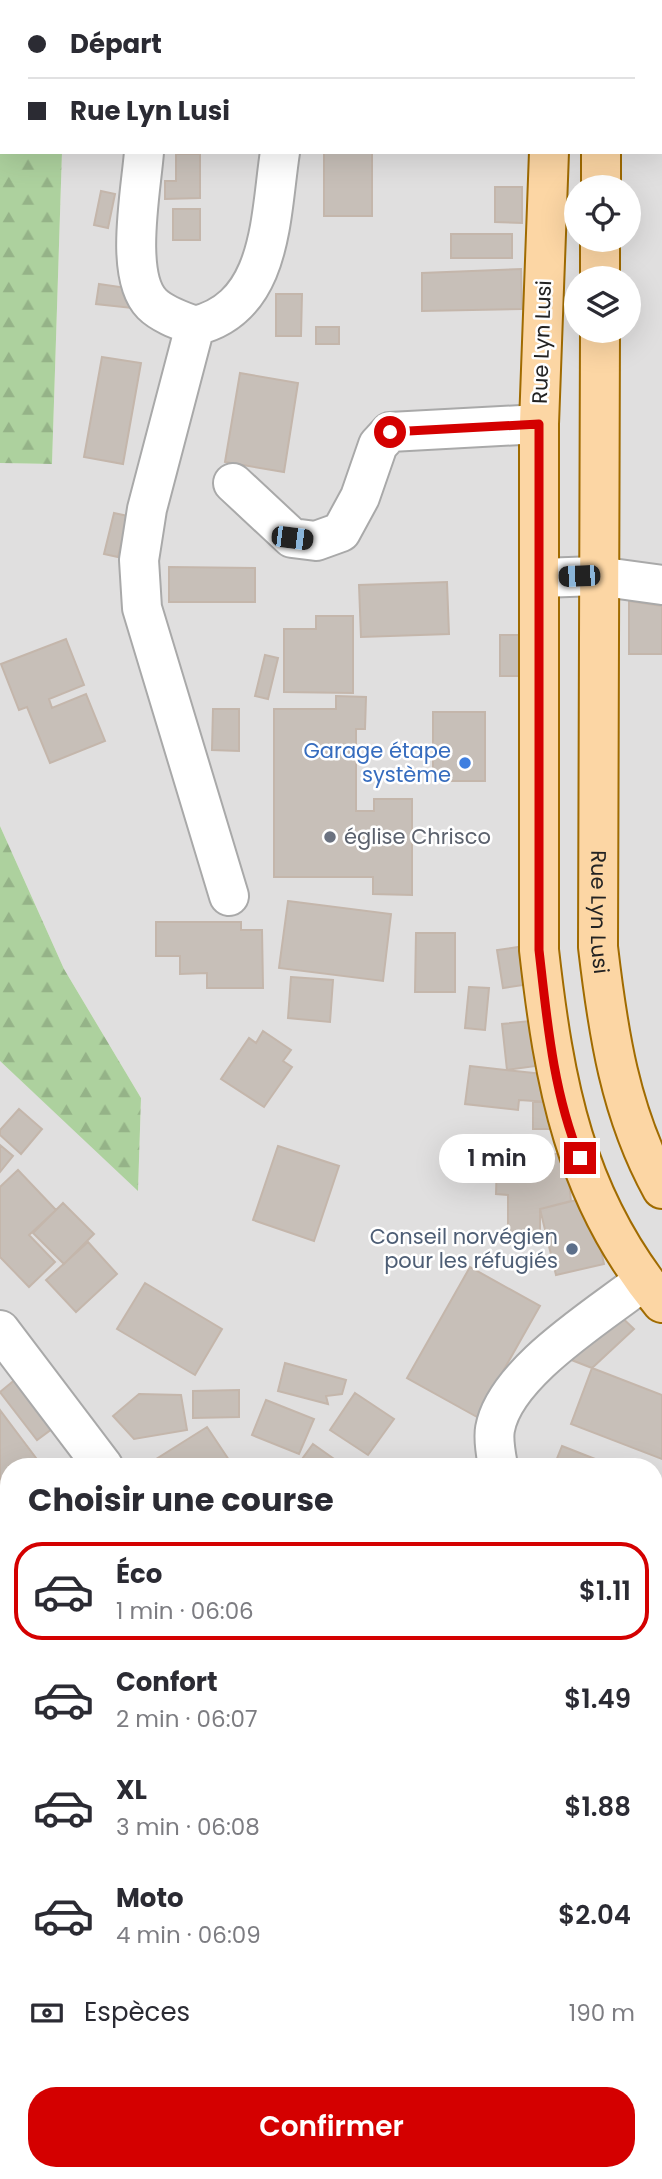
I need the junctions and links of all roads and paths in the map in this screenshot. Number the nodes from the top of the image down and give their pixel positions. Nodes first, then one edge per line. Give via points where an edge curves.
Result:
1 (144, 154) edge
2 (280, 154) edge
3 (549, 154) edge
4 (601, 154) edge
5 (601, 175) edge
6 (195, 326) junction
7 (600, 343) edge
8 (539, 424) junction
9 (233, 484) dead end
10 (597, 576) junction
11 (541, 578) junction
12 (662, 585) edge
13 (229, 896) dead end
14 (662, 1189) edge
15 (653, 1292) edge
16 (0, 1330) edge
17 (97, 1458) edge
18 (497, 1458) edge

1 - 6 street via 139,282 153,305
2 - 6 street via 263,264 245,295 218,321
3 - 8 main road, Rue Lyn Lusi
4 - 5 main road
6 - 13 street via 147,509 139,572 142,608
7 - 10 main road, Rue Lyn Lusi
8 - 9 street via 390,432 377,445 360,497 341,532 317,541 292,538
8 - 11 main road, Rue Lyn Lusi
10 - 11 street
10 - 12 street
10 - 14 main road, Rue Lyn Lusi via 598,947 621,1091 631,1126
11 - 15 main road, Rue Lyn Lusi via 539,950 547,1022 572,1140 610,1228
15 - 18 street via 524,1377 494,1429
16 - 17 street

